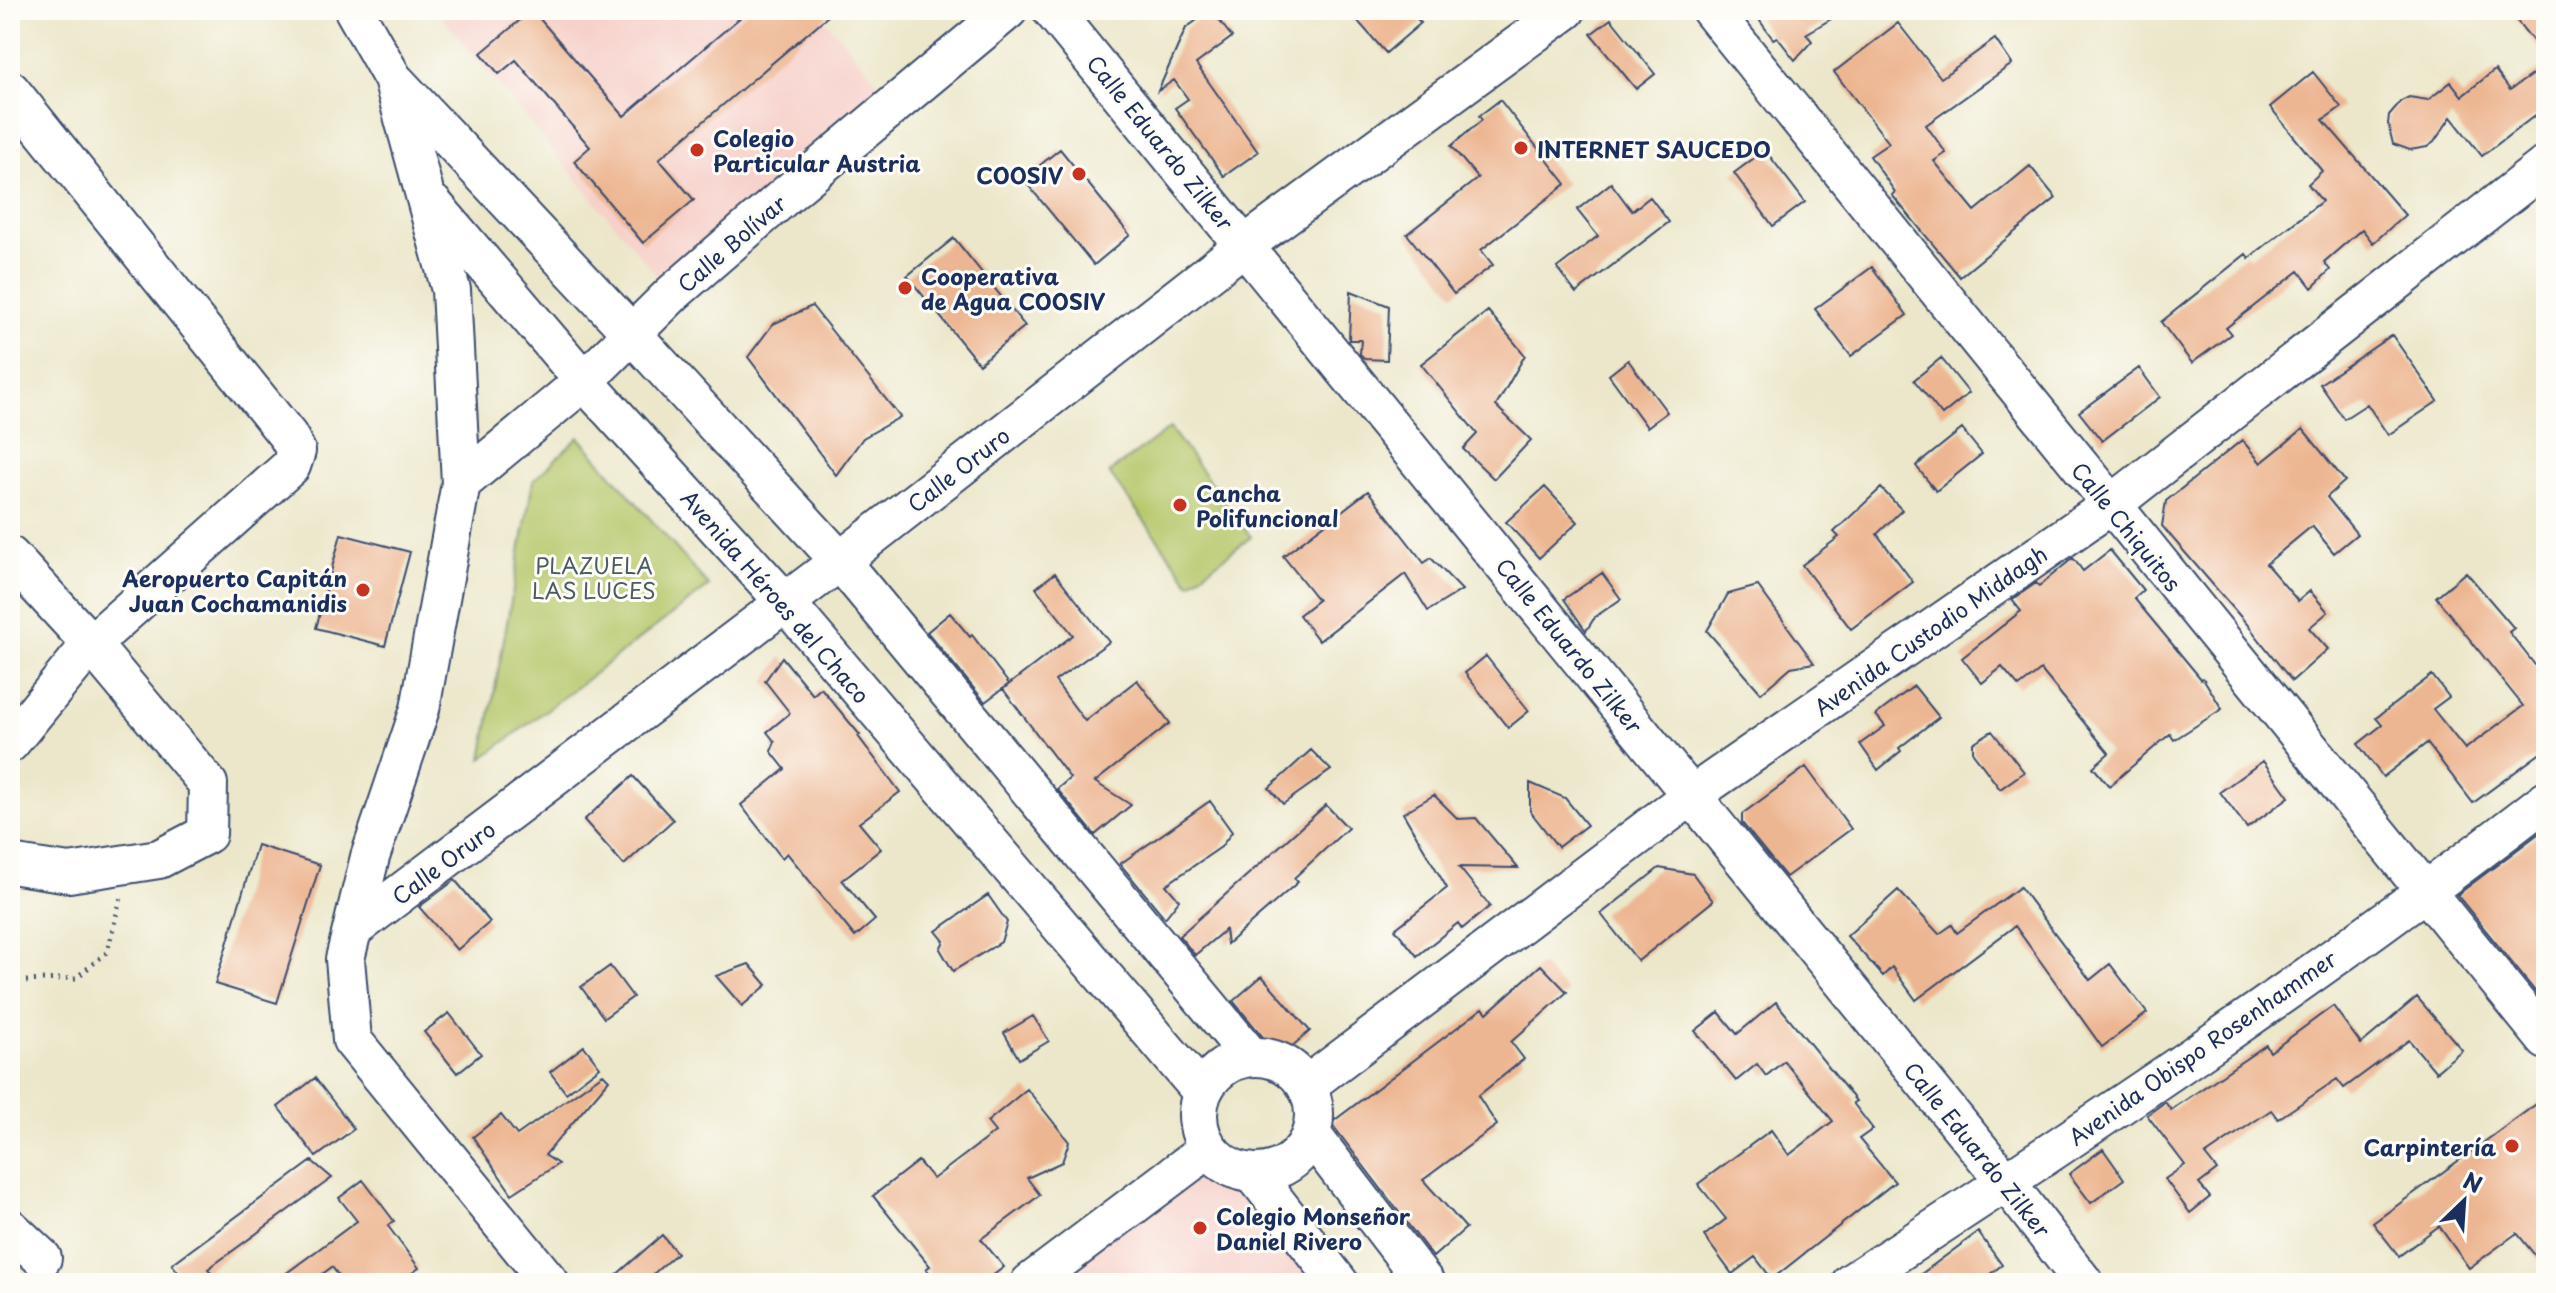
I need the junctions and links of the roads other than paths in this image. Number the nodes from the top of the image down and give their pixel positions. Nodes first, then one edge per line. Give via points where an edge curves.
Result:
1 (354, 10) edge
2 (1008, 10) edge
3 (1052, 10) edge
4 (1566, 10) edge
5 (1711, 10) edge
6 (393, 79) junction
7 (10, 90) edge
8 (2546, 165) edge
9 (426, 196) junction
10 (1245, 245) junction
11 (633, 335) junction
12 (584, 381) junction
13 (461, 483) junction
14 (2111, 505) junction
15 (10, 556) edge
16 (840, 561) junction
17 (785, 602) junction
18 (91, 644) junction
19 (10, 743) edge
20 (1692, 795) junction
21 (2546, 800) edge
22 (10, 864) edge
23 (2425, 893) junction
24 (352, 930) junction
25 (2546, 1040) edge
26 (1251, 1057) junction
27 (1306, 1086) junction
28 (1202, 1092) junction
29 (1311, 1134) junction
30 (1208, 1149) junction
31 (1254, 1174) junction
32 (2006, 1182) junction
33 (10, 1228) edge
34 (42, 1258) dead end
35 (550, 1283) edge
36 (1030, 1283) edge
37 (1339, 1283) edge
38 (1425, 1283) edge
39 (1851, 1283) edge
40 (2084, 1283) edge

1 - 6 street, Avenida Héroes del Chaco
2 - 11 street, Calle Bolívar via 751,225
3 - 10 street, Calle Eduardo Zilker
4 - 10 street, Calle Oruro
5 - 14 street, Calle Chiquitos
6 - 9 street, Avenida Héroes del Chaco
6 - 11 street, Avenida Héroes del Chaco
7 - 18 street via 296,451 291,466
8 - 14 street, Avenida Custodio Middagh
9 - 12 street, Avenida Héroes del Chaco
9 - 13 street via 451,290
10 - 16 street, Calle Oruro
10 - 20 street, Calle Eduardo Zilker
11 - 12 street, Calle Bolívar
11 - 16 street, Avenida Héroes del Chaco
12 - 13 street, Calle Bolívar
12 - 17 street, Avenida Héroes del Chaco
13 - 24 street via 420,709 370,857
14 - 20 street, Avenida Custodio Middagh
14 - 23 street, Calle Chiquitos
15 - 18 street
16 - 17 street, Calle Oruro
16 - 26 street, Avenida Héroes del Chaco
17 - 24 street, Calle Oruro
17 - 28 street, Avenida Héroes del Chaco
18 - 19 street
18 - 22 street via 208,784 207,834 159,859 69,873
20 - 27 street, Avenida Custodio Middagh
20 - 32 street, Calle Eduardo Zilker
21 - 23 street, Avenida Obispo Rosenhammer
23 - 25 street, Calle Chiquitos
23 - 32 street, Avenida Obispo Rosenhammer
24 - 35 street via 345,959 352,1040
26 - 27 street via 1283,1064
26 - 28 street via 1222,1068
27 - 29 street via 1313,1101
28 - 30 street via 1200,1131
29 - 31 street via 1289,1163
29 - 38 street
30 - 31 street via 1221,1162
30 - 36 street
31 - 37 street
32 - 39 street, Avenida Obispo Rosenhammer
32 - 40 street, Calle Eduardo Zilker
33 - 34 street

